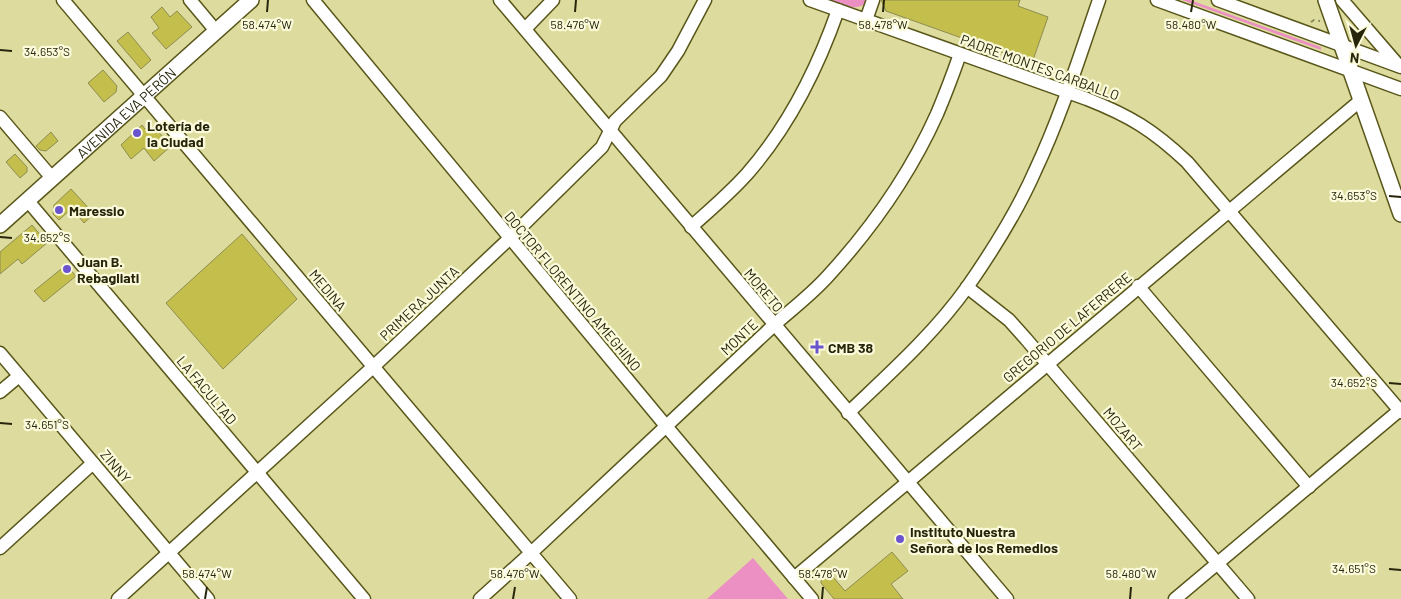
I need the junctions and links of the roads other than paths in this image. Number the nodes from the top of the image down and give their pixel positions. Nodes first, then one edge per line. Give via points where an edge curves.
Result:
1 (63, 0) edge
2 (190, 0) edge
3 (251, 0) edge
4 (313, 0) edge
5 (500, 0) edge
6 (553, 0) edge
7 (704, 0) edge
8 (810, 0) edge
9 (873, 0) edge
10 (1098, 0) edge
11 (1157, 0) edge
12 (1218, 0) edge
13 (1326, 0) edge
14 (1342, 0) edge
15 (838, 10) junction
16 (866, 20) junction
17 (525, 30) junction
18 (216, 32) junction
19 (1340, 43) junction
20 (960, 54) junction
21 (1401, 66) edge
22 (1350, 70) junction
23 (1401, 89) edge
24 (1067, 92) junction
25 (144, 96) junction
26 (1361, 100) junction
27 (0, 117) edge
28 (610, 132) junction
29 (52, 178) junction
30 (28, 201) junction
31 (1229, 210) junction
32 (1401, 214) edge
33 (0, 225) edge
34 (691, 227) junction
35 (510, 238) junction
36 (1138, 286) junction
37 (967, 287) junction
38 (774, 325) junction
39 (0, 353) edge
40 (1048, 364) junction
41 (373, 367) junction
42 (19, 376) junction
43 (0, 392) edge
44 (1400, 411) edge
45 (848, 413) junction
46 (666, 426) junction
47 (94, 463) junction
48 (257, 472) junction
49 (908, 482) junction
50 (1308, 487) junction
51 (0, 548) edge
52 (169, 553) junction
53 (531, 553) junction
54 (1218, 563) junction
55 (794, 578) junction
56 (118, 599) edge
57 (208, 599) edge
58 (364, 599) edge
59 (480, 599) edge
60 (570, 599) edge
61 (812, 599) edge
62 (1006, 599) edge
63 (1175, 599) edge
64 (1248, 599) edge

1 - 25 street, MEDINA
2 - 18 street
3 - 18 main road, AVENIDA EVA PERÓN
4 - 35 street, DOCTOR FLORENTINO AMEGHINO
5 - 17 street, MORETO
6 - 17 street
7 - 28 street, PRIMERA JUNTA via 692,28 661,76 615,121
8 - 15 street, PADRE MONTES CARBALLO
9 - 16 street
10 - 24 street
11 - 22 street
12 - 19 street
13 - 19 main road
14 - 21 street
15 - 16 street, PADRE MONTES CARBALLO
15 - 34 street via 810,80 780,131 734,187
16 - 20 street, PADRE MONTES CARBALLO
17 - 28 street, MORETO
18 - 25 main road, AVENIDA EVA PERÓN
19 - 21 street
19 - 22 main road
20 - 24 street, PADRE MONTES CARBALLO
20 - 38 street, MONTE via 928,132 879,215 828,277
22 - 23 street
22 - 26 main road
24 - 31 street, PADRE MONTES CARBALLO via 1150,129 1187,162
24 - 37 street via 1023,196
25 - 29 main road, AVENIDA EVA PERÓN
25 - 41 street, MEDINA via 268,250
26 - 31 street, GREGORIO DE LAFERRERE
26 - 32 main road
27 - 29 street
28 - 34 street, MORETO
28 - 35 street, PRIMERA JUNTA via 602,147
29 - 30 main road, AVENIDA EVA PERÓN
30 - 33 main road, AVENIDA EVA PERÓN
30 - 48 street, LA FACULTAD
31 - 36 street, GREGORIO DE LAFERRERE
31 - 44 street, PADRE MONTES CARBALLO
34 - 38 street, MORETO
35 - 41 street, PRIMERA JUNTA
35 - 46 street, DOCTOR FLORENTINO AMEGHINO
36 - 40 street, GREGORIO DE LAFERRERE
36 - 50 street
37 - 40 street, MOZART via 1009,320
37 - 45 street via 913,351
38 - 45 street, MORETO
38 - 46 street, MONTE
39 - 42 street, ZINNY
40 - 49 street, GREGORIO DE LAFERRERE
40 - 54 street, MOZART
41 - 48 street, PRIMERA JUNTA
41 - 53 street, MEDINA
42 - 43 street
42 - 47 street, ZINNY
44 - 50 street
45 - 49 street, MORETO
46 - 53 street, MONTE
46 - 55 street, DOCTOR FLORENTINO AMEGHINO
47 - 51 street
47 - 52 street, ZINNY
48 - 52 street, PRIMERA JUNTA
48 - 58 street, LA FACULTAD
49 - 55 street, GREGORIO DE LAFERRERE
49 - 62 street, MORETO
50 - 54 street
52 - 56 street, PRIMERA JUNTA
52 - 57 street, ZINNY
53 - 59 street, MONTE
53 - 60 street, MEDINA
54 - 63 street
54 - 64 street, MOZART
55 - 61 street, DOCTOR FLORENTINO AMEGHINO

